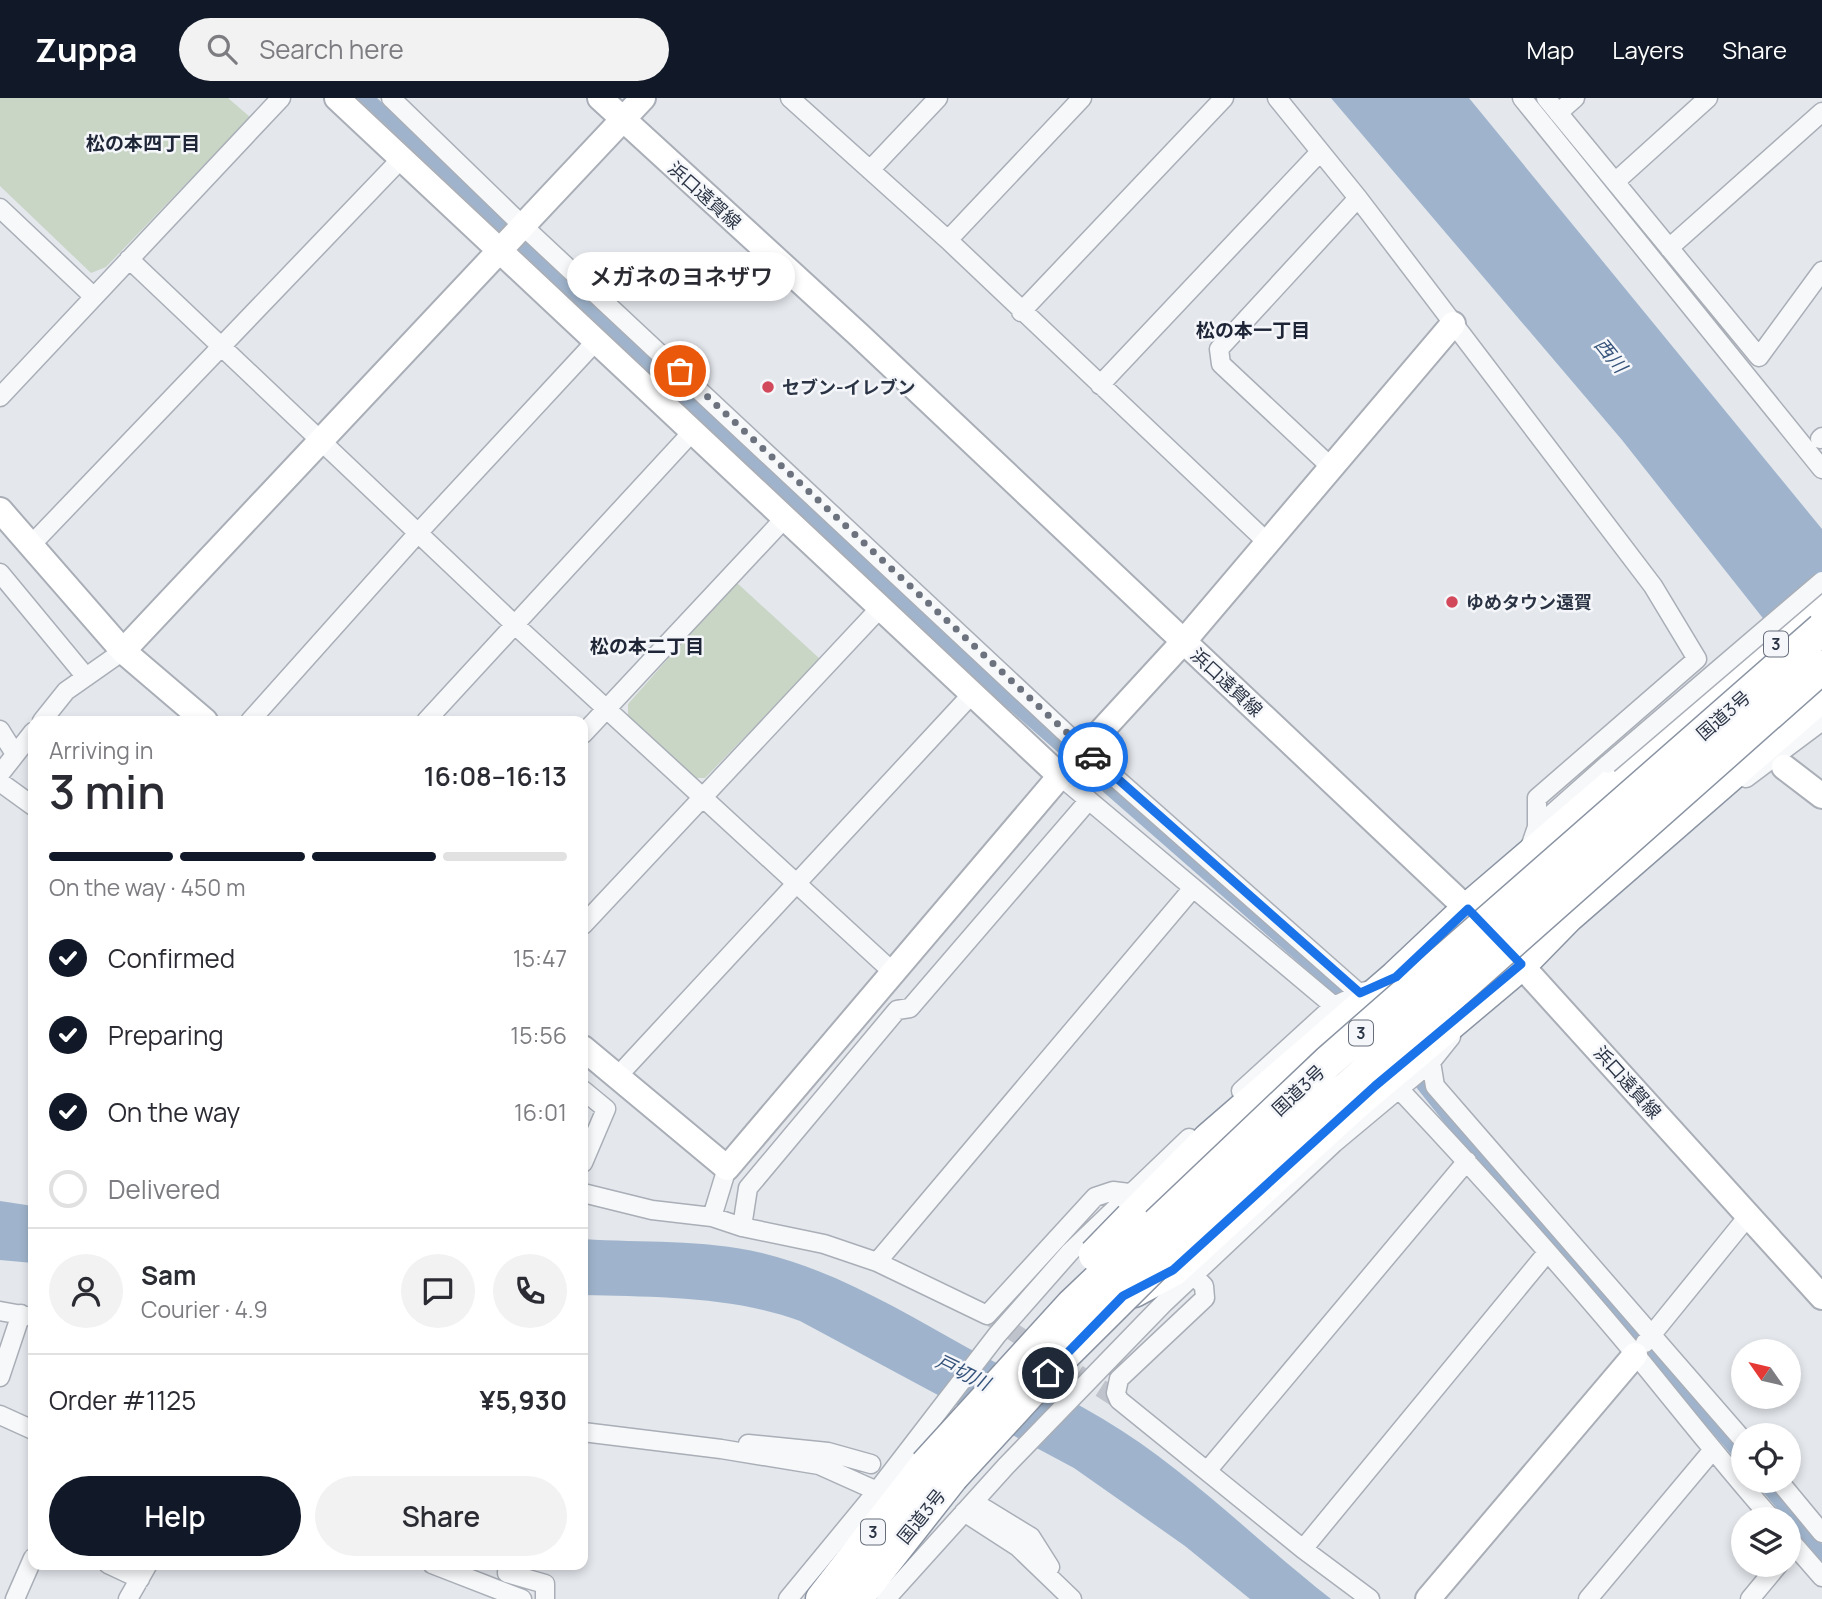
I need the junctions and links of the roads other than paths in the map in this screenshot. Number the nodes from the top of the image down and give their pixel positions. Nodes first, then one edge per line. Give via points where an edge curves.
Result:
1 (281, 98) edge
2 (337, 98) edge
3 (391, 98) edge
4 (600, 98) edge
5 (642, 98) edge
6 (938, 98) edge
7 (1082, 98) edge
8 (1224, 98) edge
9 (1277, 98) edge
10 (1522, 98) edge
11 (1546, 98) edge
12 (1575, 98) edge
13 (1708, 98) edge
14 (793, 99) edge
15 (1822, 112) edge
16 (1558, 113) junction
17 (622, 119) junction
18 (1320, 152) junction
19 (401, 159) junction
20 (870, 170) junction
21 (1615, 182) junction
22 (1358, 198) junction
23 (0, 208) edge
24 (522, 225) junction
25 (948, 240) junction
26 (1669, 248) junction
27 (498, 251) junction
28 (130, 259) junction
29 (1822, 271) edge
30 (94, 297) junction
31 (1021, 312) junction
32 (1453, 324) junction
33 (597, 341) junction
34 (222, 347) junction
35 (1100, 385) junction
36 (0, 397) edge
37 (694, 430) junction
38 (323, 441) junction
39 (1331, 467) junction
40 (1822, 469) edge
41 (0, 510) edge
42 (784, 519) junction
43 (418, 533) junction
44 (1268, 543) junction
45 (31, 545) junction
46 (0, 573) edge
47 (1822, 582) edge
48 (1822, 606) edge
49 (881, 607) junction
50 (514, 624) junction
51 (1822, 629) edge
52 (1184, 641) junction
53 (123, 651) junction
54 (1822, 667) edge
55 (86, 677) junction
56 (972, 694) junction
57 (1822, 695) edge
58 (606, 709) junction
59 (46, 716) edge
60 (199, 716) edge
61 (254, 716) edge
62 (431, 716) edge
63 (1822, 721) edge
64 (588, 729) edge
65 (0, 730) edge
66 (28, 738) edge
67 (1784, 749) junction
68 (1084, 750) junction
69 (15, 754) junction
70 (0, 774) edge
71 (1060, 776) junction
72 (0, 782) edge
73 (702, 796) junction
74 (1822, 796) edge
75 (1089, 800) junction
76 (28, 802) edge
77 (1537, 827) junction
78 (1527, 857) junction
79 (796, 883) junction
80 (1193, 888) junction
81 (1468, 909) junction
82 (588, 920) edge
83 (1521, 964) junction
84 (895, 974) junction
85 (1396, 977) junction
86 (1360, 993) junction
87 (1334, 1006) junction
88 (1446, 1024) junction
89 (588, 1052) edge
90 (1432, 1062) junction
91 (617, 1077) junction
92 (1399, 1089) junction
93 (588, 1094) edge
94 (588, 1151) edge
95 (1467, 1161) junction
96 (727, 1168) junction
97 (588, 1194) edge
98 (1130, 1206) junction
99 (1749, 1215) junction
100 (712, 1217) junction
101 (742, 1227) junction
102 (1546, 1254) junction
103 (877, 1262) junction
104 (1183, 1273) junction
105 (1123, 1296) junction
106 (1822, 1297) edge
107 (0, 1311) edge
108 (27, 1315) edge
109 (1653, 1334) junction
110 (1635, 1355) junction
111 (0, 1377) edge
112 (0, 1415) edge
113 (1731, 1426) edge
114 (28, 1428) edge
115 (588, 1433) edge
116 (722, 1449) junction
117 (1712, 1451) junction
118 (935, 1456) junction
119 (871, 1464) dead end
120 (1207, 1471) junction
121 (877, 1491) junction
122 (1788, 1493) edge
123 (1761, 1507) edge
124 (971, 1508) junction
125 (1822, 1533) edge
126 (1303, 1549) junction
127 (1801, 1556) edge
128 (28, 1569) edge
129 (447, 1570) edge
130 (507, 1570) edge
131 (144, 1572) edge
132 (1768, 1577) edge
133 (1822, 1577) edge
134 (1068, 1593) edge
135 (15, 1599) edge
136 (128, 1599) edge
137 (522, 1599) edge
138 (545, 1599) edge
139 (788, 1599) edge
140 (821, 1599) edge
141 (856, 1599) edge
142 (886, 1599) edge
143 (1370, 1599) edge
144 (1428, 1599) edge
145 (1588, 1599) edge
146 (1750, 1599) edge

1 - 28 street
2 - 19 street
3 - 24 street
4 - 17 street, 浜口遠賀線
5 - 17 street
6 - 20 street
7 - 25 street
8 - 31 street
9 - 18 street
10 - 40 street
11 - 16 street
12 - 16 street
13 - 21 street
14 - 20 street
15 - 26 street
16 - 21 street
17 - 24 street
17 - 52 street, 浜口遠賀線
18 - 22 street
18 - 35 street
19 - 27 street
19 - 34 street
20 - 25 street
21 - 26 street
22 - 32 street
22 - 39 street via 1219,349 1221,364
23 - 30 street
24 - 27 street
24 - 68 street
25 - 31 street
26 - 29 street via 1759,357
27 - 33 street
27 - 38 street
28 - 30 street
28 - 34 street
30 - 36 street
31 - 35 street
32 - 39 street
32 - 77 street via 1653,586 1698,659 1537,798
33 - 37 street
33 - 43 street
34 - 38 street
34 - 45 street
35 - 44 street
37 - 42 street
37 - 50 street
38 - 43 street
38 - 53 street
39 - 44 street
41 - 45 street
42 - 49 street
42 - 58 street
43 - 50 street
43 - 61 street
44 - 52 street
45 - 53 street
46 - 55 street
47 - 77 street, bridge
48 - 78 highway, 3
49 - 56 street
49 - 73 street
50 - 58 street
50 - 62 street
51 - 118 highway, 国道3号 / 3, bridge via 1318,1071 1072,1305
52 - 68 street
52 - 81 street, 浜口遠賀線
53 - 55 street
53 - 60 street
54 - 105 highway, 国道3号 / 3, bridge via 1337,1094
55 - 59 street via 66,691
56 - 71 street
56 - 79 street
57 - 67 highway
58 - 64 street
58 - 73 street
63 - 67 street
65 - 69 street
66 - 69 street
67 - 74 street
67 - 83 highway via 1723,780 1567,917
68 - 71 street
68 - 86 street
69 - 70 street
71 - 75 street
71 - 84 street
72 - 76 street
73 - 79 street
73 - 82 street
75 - 80 street
75 - 101 street via 910,1008 897,1010 748,1188
77 - 78 street
78 - 81 highway
79 - 84 street
79 - 91 street
80 - 87 street
80 - 103 street
81 - 83 street, 浜口遠賀線
81 - 85 highway
83 - 88 highway
83 - 99 street, 浜口遠賀線
84 - 96 street
85 - 86 street
85 - 98 highway
86 - 87 street
87 - 98 street
88 - 90 street via 1452,1038
88 - 104 highway
89 - 91 street
90 - 92 street
90 - 109 street via 1435,1086
91 - 96 street
92 - 95 street
92 - 104 street
93 - 94 street via 606,1109
95 - 102 street
95 - 120 street
96 - 100 street
97 - 100 street via 652,1210
98 - 103 street via 1113,1191 1095,1196 987,1315
98 - 118 highway, bridge via 1027,1332
98 - 118 street via 1070,1252 997,1335
99 - 106 street, 浜口遠賀線
99 - 109 street
100 - 101 street
101 - 103 street via 824,1244
102 - 110 street
102 - 126 street
104 - 105 highway, bridge
104 - 120 street via 1204,1286 1205,1298 1119,1379 1116,1393
104 - 124 street
105 - 118 highway, 国道3号 / 3, bridge via 1065,1354
107 - 108 street
108 - 111 street
109 - 110 street
109 - 113 street
110 - 117 street
110 - 144 street
112 - 114 street
115 - 116 street
116 - 119 street via 754,1443 828,1452
116 - 121 street via 819,1465
117 - 123 street
117 - 145 street
118 - 121 street
118 - 140 highway, 国道3号 / 3
118 - 141 highway, 国道3号 / 3
120 - 126 street
121 - 139 street
122 - 125 street
124 - 134 street
124 - 142 street
126 - 143 street
127 - 133 street
128 - 135 street
129 - 137 street
130 - 138 street via 545,1584
131 - 136 street
132 - 146 street

